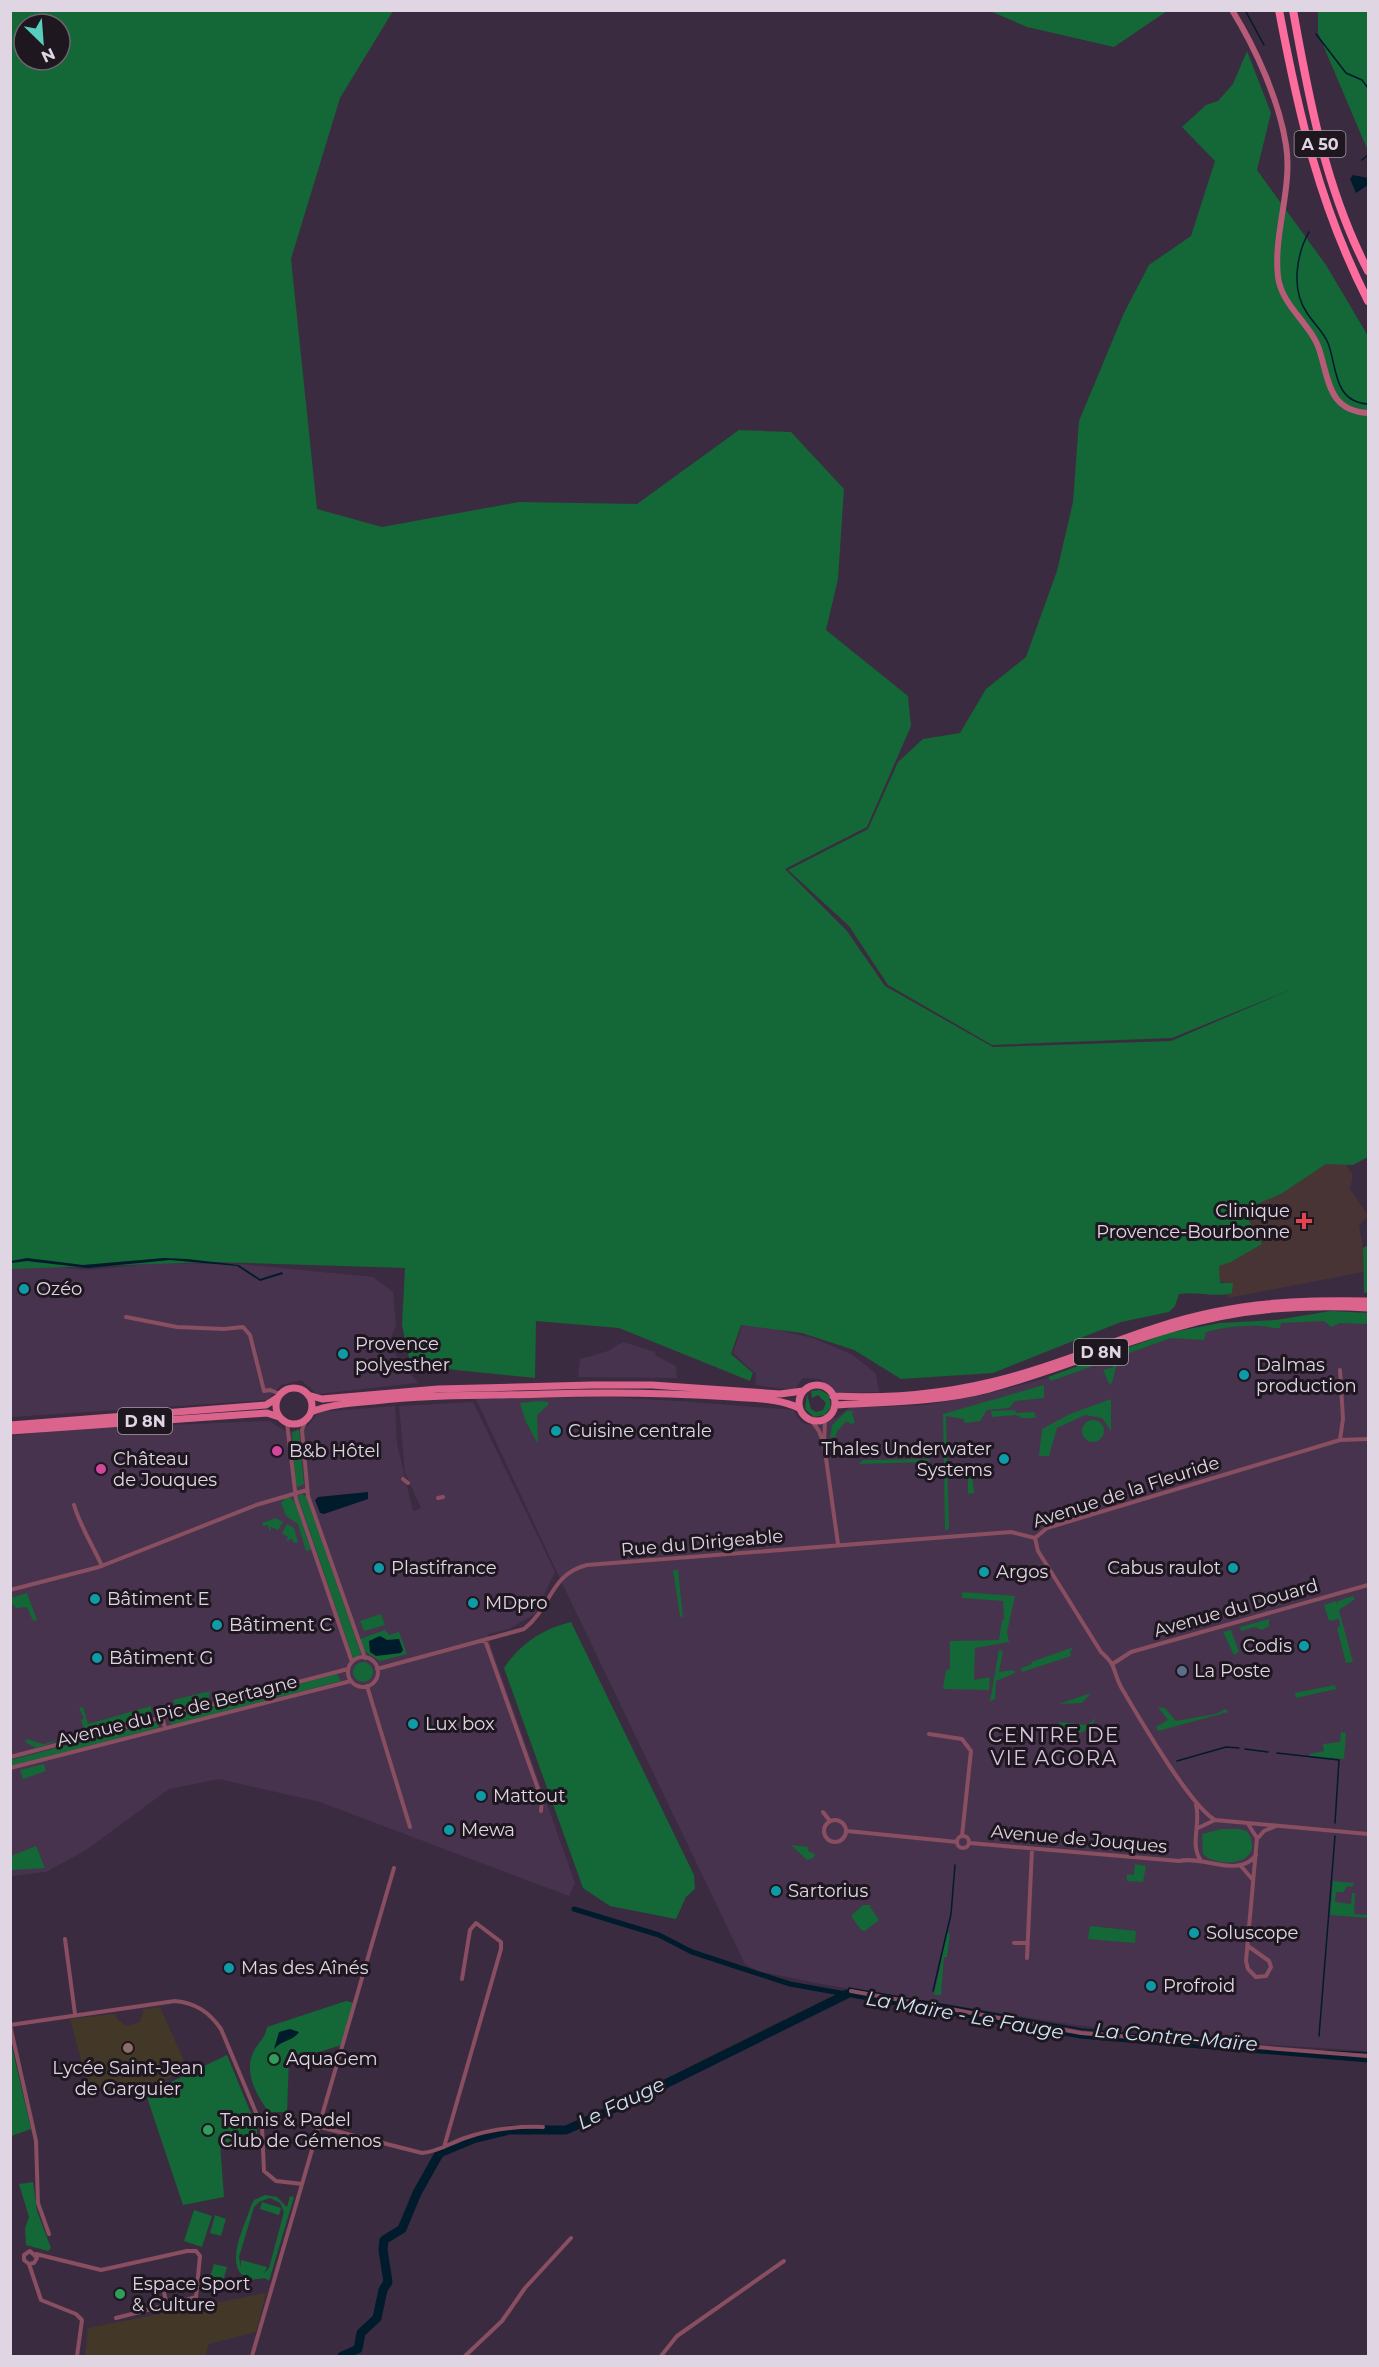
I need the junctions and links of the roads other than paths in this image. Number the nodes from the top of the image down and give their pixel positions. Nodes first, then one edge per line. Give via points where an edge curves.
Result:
1 (1232, 10) edge
2 (1279, 10) edge
3 (1293, 10) edge
4 (1368, 272) edge
5 (1368, 301) edge
6 (1368, 413) edge
7 (1368, 1301) edge
8 (1368, 1308) edge
9 (126, 1317) dead end
10 (1340, 1370) dead end
11 (803, 1391) junction
12 (309, 1395) junction
13 (279, 1396) junction
14 (833, 1396) junction
15 (835, 1405) junction
16 (799, 1408) junction
17 (311, 1412) junction
18 (279, 1417) junction
19 (306, 1420) junction
20 (825, 1420) junction
21 (812, 1421) junction
22 (287, 1423) junction
23 (10, 1425) edge
24 (10, 1431) edge
25 (1368, 1439) edge
26 (1340, 1440) junction
27 (824, 1444) junction
28 (403, 1479) dead end
29 (408, 1483) dead end
30 (307, 1490) junction
31 (294, 1492) junction
32 (74, 1505) dead end
33 (1035, 1538) junction
34 (838, 1544) junction
35 (102, 1566) junction
36 (1368, 1585) edge
37 (10, 1590) edge
38 (485, 1640) junction
39 (365, 1658) junction
40 (352, 1662) junction
41 (1114, 1663) junction
42 (348, 1669) junction
43 (377, 1669) junction
44 (351, 1681) junction
45 (367, 1686) junction
46 (162, 1716) junction
47 (165, 1728) junction
48 (929, 1734) dead end
49 (10, 1757) edge
50 (10, 1768) edge
51 (1196, 1804) junction
52 (541, 1811) dead end
53 (823, 1812) dead end
54 (1215, 1820) junction
55 (830, 1821) junction
56 (1248, 1824) junction
57 (1276, 1826) junction
58 (410, 1827) dead end
59 (1198, 1828) junction
60 (847, 1831) junction
61 (1368, 1834) edge
62 (962, 1836) junction
63 (1257, 1838) junction
64 (957, 1842) junction
65 (970, 1843) junction
66 (1032, 1850) junction
67 (1196, 1850) junction
68 (1256, 1855) junction
69 (1201, 1859) junction
70 (1186, 1860) junction
71 (1241, 1866) junction
72 (394, 1868) dead end
73 (1254, 1880) junction
74 (65, 1939) dead end
75 (1014, 1943) dead end
76 (1026, 1943) junction
77 (1248, 1946) junction
78 (1028, 1958) dead end
79 (462, 1978) dead end
80 (851, 1991) dead end
81 (75, 2014) junction
82 (10, 2025) edge
83 (1368, 2056) edge
84 (320, 2127) junction
85 (543, 2127) dead end
86 (444, 2147) junction
87 (302, 2184) junction
88 (49, 2234) dead end
89 (571, 2238) dead end
90 (36, 2254) junction
91 (784, 2261) dead end
92 (29, 2264) junction
93 (162, 2284) dead end
94 (167, 2305) junction
95 (116, 2318) dead end
96 (77, 2356) edge
97 (252, 2356) edge
98 (465, 2356) edge
99 (661, 2356) edge

1 - 6 main road via 1253,50 1284,132 1287,158 1278,252 1281,286 1317,342 1325,378 1335,397 1345,406
2 - 5 highway, A 50 via 1308,149 1342,248
3 - 4 highway, A 50 via 1320,145 1342,214
7 - 14 main road, D 8N via 1290,1301 1215,1311 992,1382 920,1394
8 - 15 main road, D 8N via 1291,1308 1216,1318 1142,1338 987,1390 927,1400
9 - 13 street via 177,1327 243,1327 253,1344 264,1391 270,1389
10 - 26 street
11 - 12 main road via 780,1394 635,1385 479,1387 322,1399
11 - 14 main road via 822,1386
11 - 16 main road
12 - 13 main road via 295,1388
12 - 17 main road
13 - 18 main road
13 - 23 main road, D 8n via 266,1406
14 - 15 main road
15 - 20 main road
16 - 17 main road via 787,1402 663,1392 464,1394 326,1406
16 - 21 main road
17 - 19 main road
18 - 22 main road
18 - 24 main road, D 8N via 267,1413
19 - 22 main road
19 - 30 street via 302,1430
20 - 21 main road
20 - 27 street
21 - 27 street
22 - 31 street
25 - 26 street, Avenue de la Fleuride
26 - 33 street, Avenue de la Fleuride via 1047,1528
27 - 34 street
28 - 29 street
30 - 31 street
30 - 39 street
31 - 35 street
31 - 40 street
32 - 35 street via 82,1531 89,1537
33 - 34 street, Avenue de la Fleuride via 1011,1532
33 - 41 street via 1038,1551 1096,1645
34 - 38 street, Rue du Dirigeable via 587,1565 568,1571 556,1583 537,1619 524,1629
35 - 37 street
36 - 41 street, Avenue du Douard via 1131,1652
38 - 43 street
38 - 52 street via 542,1800
39 - 40 street
39 - 43 street
40 - 42 street
41 - 51 street via 1123,1690
42 - 44 street
42 - 46 street, Avenue du Pic de Bertagne
43 - 45 street via 375,1679
44 - 45 street via 356,1686
44 - 47 street, Avenue du Pic de Bertagne
45 - 58 street
46 - 47 street
46 - 49 street, Avenue du Pic de Bertagne
47 - 50 street, Avenue du Pic de Bertagne
48 - 62 street via 962,1739 970,1751
51 - 54 street
51 - 59 street
53 - 55 street
54 - 56 street
54 - 59 street
55 - 60 street via 842,1822
55 - 60 street via 824,1830 829,1841 840,1842
56 - 57 street
56 - 63 street
57 - 61 street
57 - 63 street
59 - 67 street
60 - 64 street
62 - 64 street
62 - 65 street
63 - 68 street
64 - 65 street, Avenue de Jouques via 963,1849
65 - 66 street, Avenue de Jouques
66 - 70 street, Avenue de Jouques
66 - 76 street
67 - 69 street
67 - 70 street, Avenue de Jouques
68 - 71 street
68 - 73 street
69 - 70 street, Avenue de Jouques
69 - 71 street, Avenue de Jouques via 1211,1864
71 - 73 street
72 - 84 street
73 - 77 street
74 - 81 street
75 - 76 street
76 - 78 street
77 - 77 street via 1246,1960 1252,1974 1266,1976 1271,1967 1269,1961
79 - 86 street via 470,1930 477,1923 501,1942 501,1949
80 - 83 street via 1081,2033
81 - 82 street
81 - 87 street via 175,2001 205,2011 221,2029 262,2127 264,2171 276,2181
82 - 88 street via 36,2141 38,2203
84 - 86 street via 422,2153
84 - 87 street
85 - 86 street via 508,2127
87 - 97 street
89 - 98 street via 525,2288 502,2321
90 - 92 street via 36,2261
90 - 92 street via 30,2251 24,2255
90 - 94 street via 101,2270 196,2251 200,2256 196,2297
91 - 99 street via 677,2336
92 - 96 street via 41,2300 82,2320
93 - 94 street
94 - 95 street

